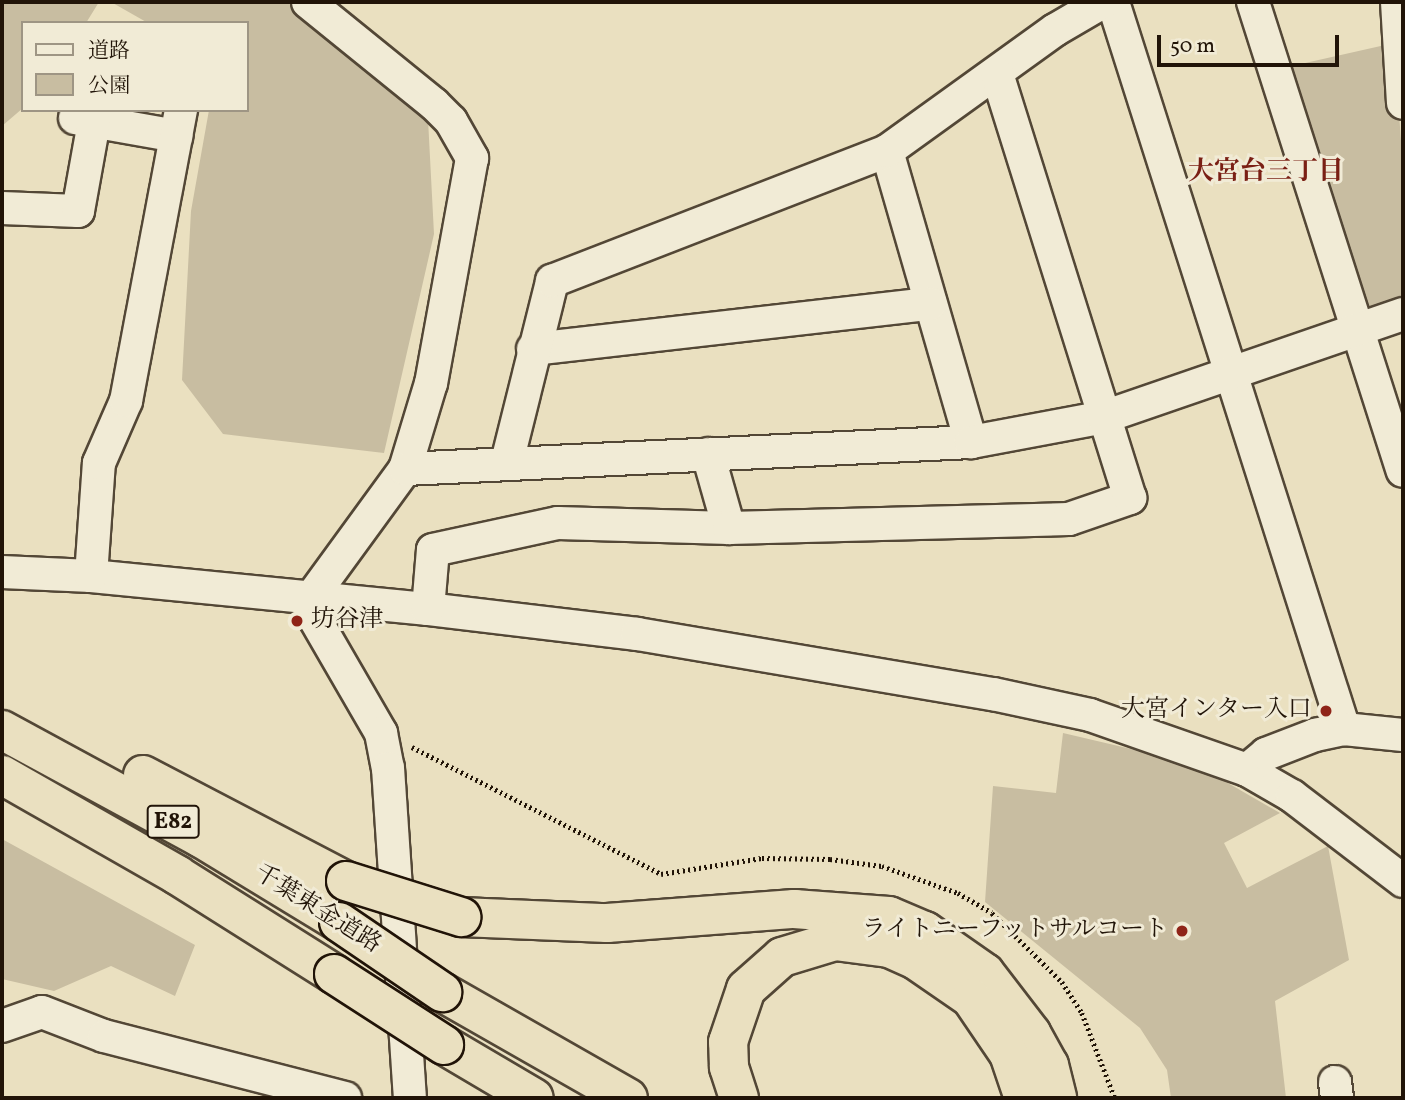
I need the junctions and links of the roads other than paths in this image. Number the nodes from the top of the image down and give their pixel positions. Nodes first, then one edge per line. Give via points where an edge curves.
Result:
1 (1103, 2) edge
2 (1113, 2) edge
3 (1254, 2) edge
4 (1396, 2) edge
5 (314, 4) edge
6 (998, 74) junction
7 (1403, 103) edge
8 (178, 123) edge
9 (887, 151) junction
10 (2, 208) edge
11 (930, 304) junction
12 (1403, 314) edge
13 (1359, 330) junction
14 (533, 349) junction
15 (1234, 374) junction
16 (1104, 417) junction
17 (971, 442) junction
18 (1400, 451) edge
19 (708, 454) junction
20 (507, 462) junction
21 (405, 468) junction
22 (729, 528) junction
23 (2, 572) edge
24 (91, 576) junction
25 (311, 598) junction
26 (428, 608) junction
27 (2, 708) edge
28 (1344, 729) junction
29 (2, 730) edge
30 (1403, 735) edge
31 (1247, 769) junction
32 (2, 775) edge
33 (1403, 881) edge
34 (2, 1026) edge
35 (345, 1098) edge
36 (410, 1098) edge
37 (534, 1098) edge
38 (628, 1098) edge
39 (739, 1098) edge
40 (1024, 1098) edge
41 (1057, 1098) edge

1 - 6 street via 1055,30
2 - 15 street
3 - 13 street
4 - 7 street
5 - 21 street via 434,104 451,121 472,158 430,383
6 - 9 street
6 - 16 street
8 - 10 street via 84,120 78,211
8 - 24 street via 126,401 99,463
9 - 11 street
9 - 14 street via 552,281
11 - 14 street
11 - 17 street
12 - 13 street
13 - 15 street
13 - 18 street
14 - 20 street
15 - 16 street
15 - 28 street
16 - 17 street
16 - 22 street via 1130,498 1069,519
17 - 19 street
19 - 20 street
19 - 22 street
20 - 21 street
21 - 25 street
22 - 26 street via 558,523 433,550
23 - 24 street
24 - 25 street
25 - 26 street
25 - 36 street via 315,619 381,733 388,768
26 - 31 street via 637,634 993,694 1090,715
27 - 41 highway, bridge via 346,881 461,917 607,923 794,909 889,916 925,931 985,973 1031,1033 1049,1065
28 - 30 street
28 - 31 street via 1290,742
29 - 38 highway, 千葉東金道路 / E82, bridge via 201,838 339,922 442,992
31 - 33 street via 1292,796
32 - 37 highway, 千葉東金道路 / E82, bridge via 177,875
34 - 35 street via 42,1012 104,1036
39 - 40 highway via 729,1067 728,1042 746,989 782,957 835,942 888,948 916,960 971,998 1009,1054

